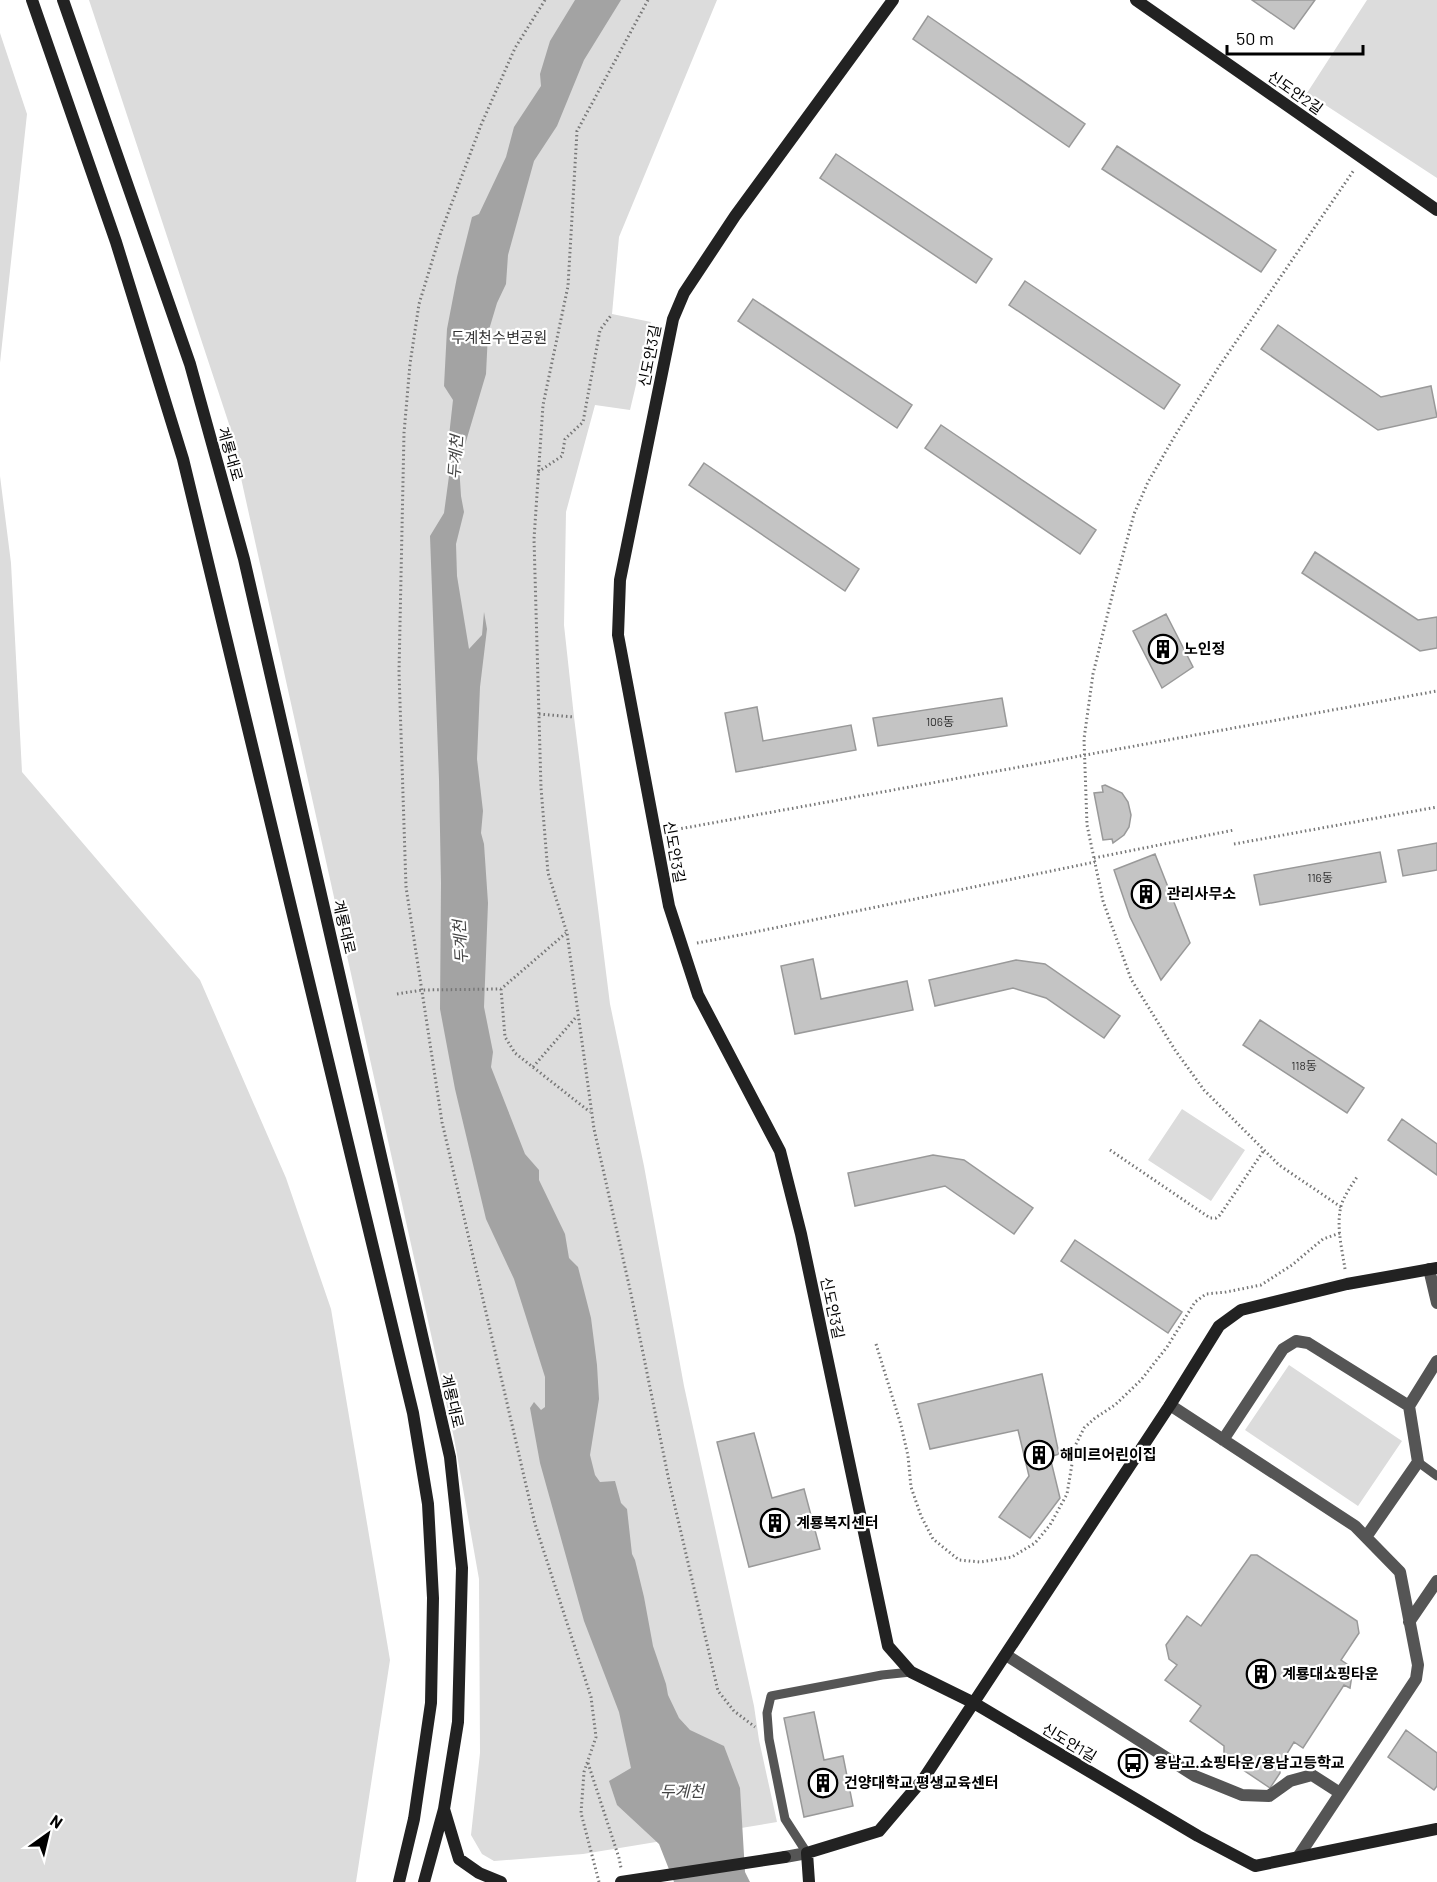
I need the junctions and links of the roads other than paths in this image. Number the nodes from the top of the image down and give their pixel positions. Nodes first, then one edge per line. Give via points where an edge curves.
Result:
1 (32, 0) edge
2 (63, 0) edge
3 (893, 0) edge
4 (1136, 0) edge
5 (1437, 210) edge
6 (1433, 1269) edge
7 (1437, 1303) edge
8 (1437, 1361) edge
9 (1170, 1405) junction
10 (1409, 1406) junction
11 (1224, 1440) junction
12 (1418, 1462) junction
13 (1437, 1476) edge
14 (1366, 1537) junction
15 (1437, 1581) edge
16 (1409, 1622) junction
17 (1006, 1655) junction
18 (911, 1672) junction
19 (974, 1703) junction
20 (1340, 1793) junction
21 (444, 1809) junction
22 (1437, 1829) edge
23 (807, 1852) junction
24 (1298, 1857) junction
25 (621, 1878) edge
26 (399, 1882) edge
27 (424, 1882) edge
28 (501, 1882) edge
29 (809, 1882) edge

1 - 26 street via 116,242 183,459 413,1413 428,1504 433,1598 431,1703 414,1819
2 - 21 street, 계룡대로 via 189,364 244,559 450,1457 462,1568 458,1722
3 - 18 street, 신도안3길 via 735,216 684,293 673,319 620,580 618,635 669,906 698,995 780,1151 888,1646
4 - 5 street, 신도안2길
6 - 7 street
6 - 9 street via 1347,1284 1241,1310 1220,1326
8 - 10 street
9 - 11 street
9 - 17 street
10 - 11 street via 1308,1343 1296,1341 1283,1349
10 - 12 street
11 - 14 street
12 - 13 lane
12 - 14 street
14 - 16 street via 1400,1572
15 - 16 street
16 - 20 street via 1418,1665 1416,1679
17 - 19 street
17 - 20 street via 1195,1776 1242,1794 1269,1796 1290,1781 1312,1775
18 - 19 street, 신도안3길
18 - 23 lane via 771,1696 767,1713 769,1739 784,1819
19 - 23 street via 924,1778 879,1831
19 - 24 street, 신도안1길 via 1255,1866
20 - 24 street
21 - 27 street, 계룡대로
21 - 28 street via 459,1859
22 - 24 street, 신도안1길
23 - 25 street, bridge
23 - 29 street

